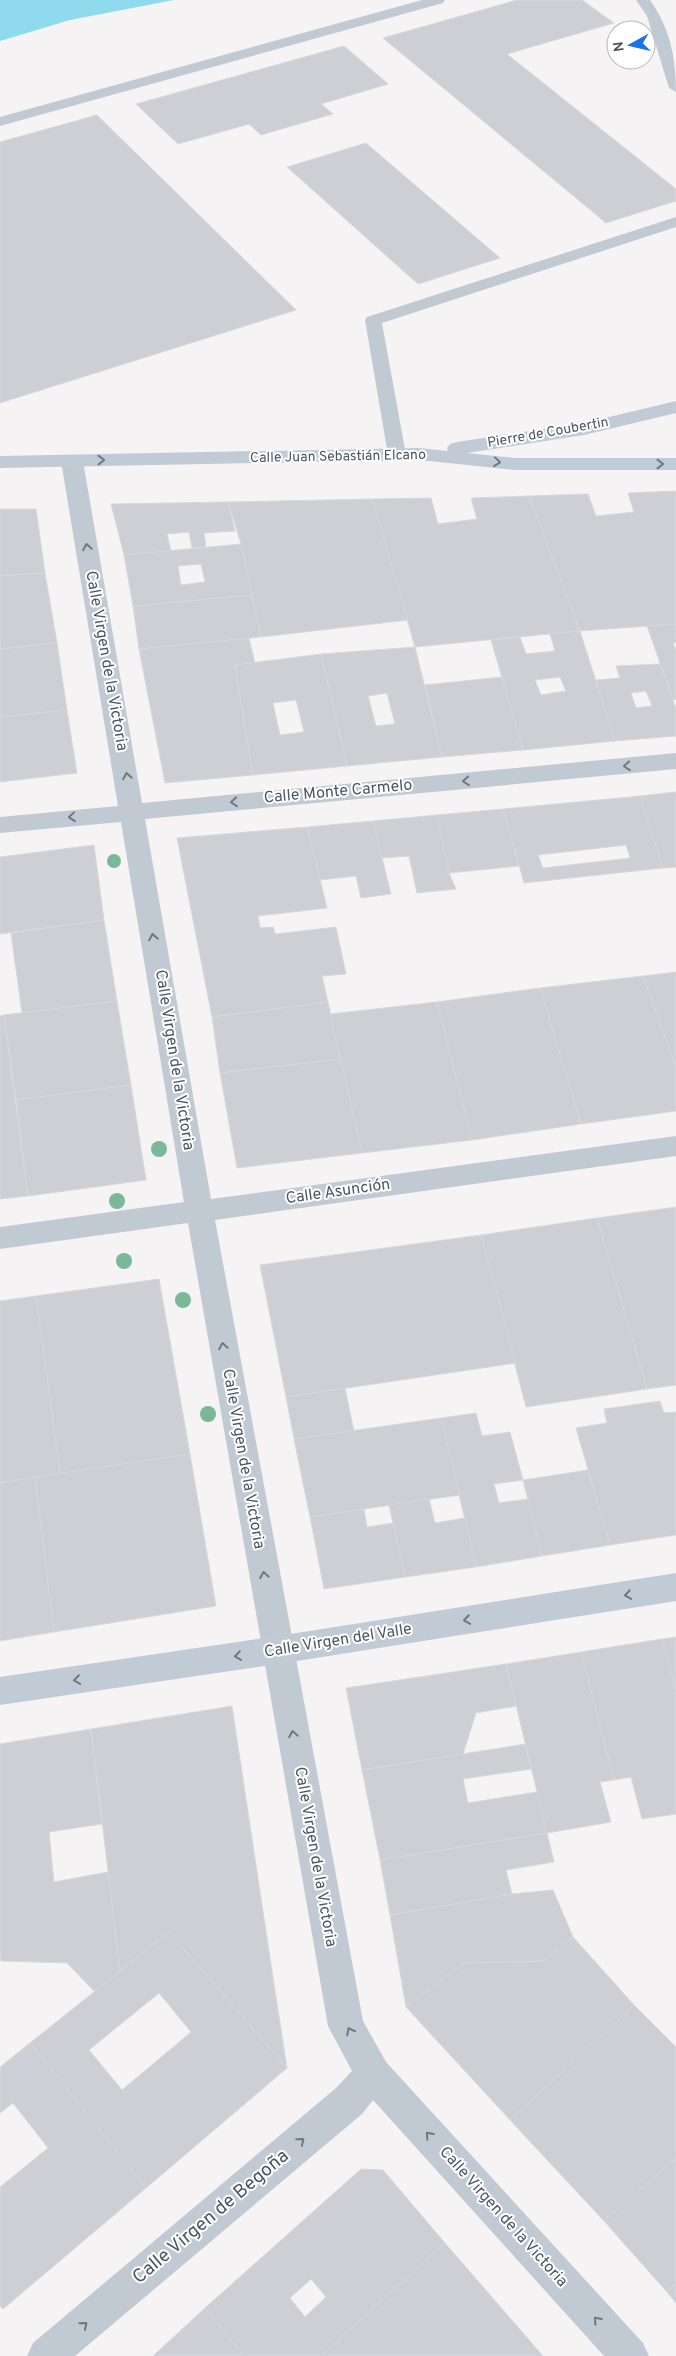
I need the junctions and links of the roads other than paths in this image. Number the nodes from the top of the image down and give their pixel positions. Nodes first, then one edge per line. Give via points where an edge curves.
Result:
1 (438, 0) edge
2 (643, 0) edge
3 (676, 88) edge
4 (0, 122) edge
5 (676, 222) edge
6 (676, 407) edge
7 (419, 454) junction
8 (396, 455) junction
9 (72, 461) junction
10 (0, 462) edge
11 (676, 464) edge
12 (676, 761) edge
13 (133, 811) junction
14 (0, 825) edge
15 (676, 1146) edge
16 (200, 1211) junction
17 (0, 1238) edge
18 (676, 1587) edge
19 (278, 1650) junction
20 (0, 1691) edge
21 (373, 2074) junction
22 (46, 2356) edge
23 (630, 2356) edge

1 - 4 lane
2 - 3 lane via 654,16
5 - 8 lane via 373,320
6 - 7 main road, Pierre de Coubertin via 584,429
7 - 8 main road, Calle Juan Sebastián Elcano
7 -> 11 main road, Calle Juan Sebastián Elcano via 514,464
9 -> 8 main road, Calle Juan Sebastián Elcano
9 - 10 main road, Calle Juan Sebastián Elcano
13 -> 9 street, Calle Virgen de la Victoria
12 -> 13 street, Calle Monte Carmelo
13 -> 14 street, Calle Monte Carmelo
16 -> 13 street, Calle Virgen de la Victoria
15 - 16 street, Calle Asunción
16 - 17 street, Calle Asunción
19 -> 16 street, Calle Virgen de la Victoria
18 -> 19 main road, Calle Virgen del Valle
19 -> 20 main road, Calle Virgen del Valle
21 -> 19 street, Calle Virgen de la Victoria via 346,2026
22 -> 21 street, Calle Virgen de Begoña via 349,2101
23 -> 21 street, Calle Virgen de la Victoria

